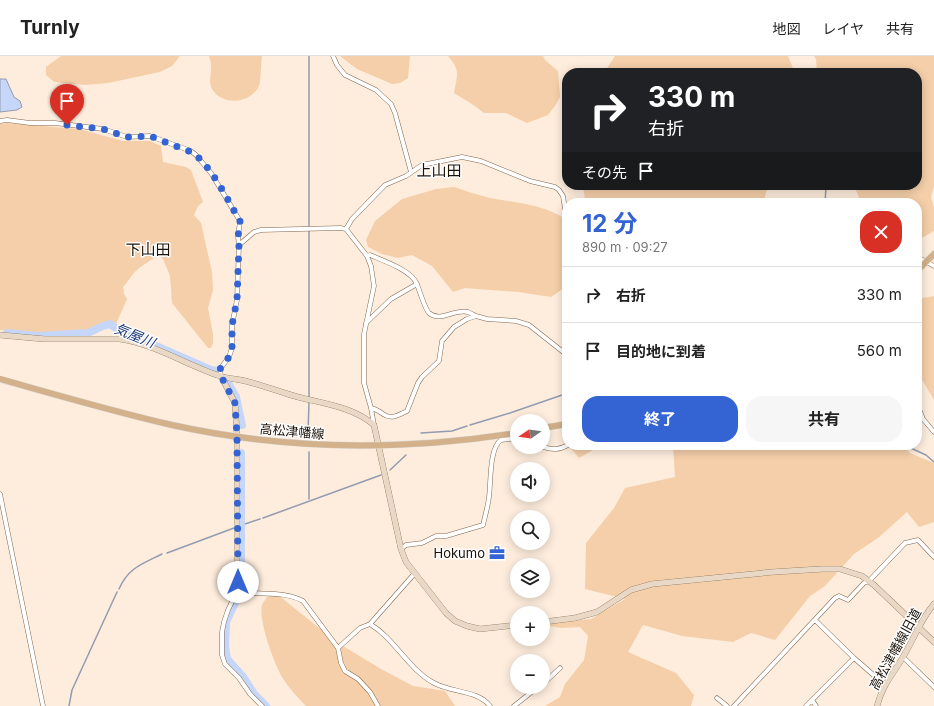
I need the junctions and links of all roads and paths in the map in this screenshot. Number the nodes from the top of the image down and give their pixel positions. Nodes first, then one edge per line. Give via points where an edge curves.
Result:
1 (333, 56) edge
2 (0, 121) edge
3 (412, 172) junction
4 (563, 198) edge
5 (346, 229) junction
6 (239, 245) junction
7 (934, 254) edge
8 (367, 256) junction
9 (922, 260) edge
10 (927, 262) junction
11 (922, 266) edge
12 (934, 266) edge
13 (417, 284) junction
14 (476, 316) junction
15 (366, 323) junction
16 (0, 335) edge
17 (562, 351) edge
18 (221, 376) junction
19 (0, 379) edge
20 (371, 408) junction
21 (922, 416) edge
22 (374, 425) junction
23 (562, 425) edge
24 (550, 427) edge
25 (934, 432) edge
26 (510, 434) edge
27 (237, 436) junction
28 (510, 439) edge
29 (379, 446) junction
30 (562, 448) edge
31 (550, 450) edge
32 (0, 494) edge
33 (400, 549) junction
34 (934, 557) edge
35 (415, 573) junction
36 (869, 581) junction
37 (237, 591) junction
38 (934, 604) edge
39 (815, 620) junction
40 (550, 621) edge
41 (370, 624) junction
42 (510, 626) edge
43 (919, 627) junction
44 (934, 642) edge
45 (338, 648) junction
46 (903, 657) junction
47 (854, 658) junction
48 (560, 668) dead end
49 (550, 677) edge
50 (885, 685) junction
51 (934, 686) edge
52 (529, 694) edge
53 (717, 698) dead end
54 (812, 700) junction
55 (43, 706) edge
56 (262, 706) edge
57 (378, 706) edge
58 (490, 706) edge
59 (514, 706) edge
60 (727, 706) edge
61 (734, 706) edge
62 (806, 706) edge
63 (816, 706) edge
64 (877, 706) edge

1 - 3 street via 345,75 376,90 391,104
2 - 6 street via 55,123 103,129 127,137 150,136 191,152 211,173 240,221
3 - 4 street via 422,165 442,161 462,158 481,161 530,181 555,187
3 - 5 street via 385,185 352,219
5 - 6 street via 260,230
5 - 8 street
6 - 18 street via 232,348 220,369
7 - 10 main road
8 - 13 street via 399,268
8 - 15 street via 374,286
9 - 10 street
10 - 11 main road
10 - 12 street
13 - 14 street via 429,313 440,317 463,311
13 - 15 street via 391,299
14 - 17 street via 528,325
14 - 20 street via 458,324 442,341 439,361 418,383 407,411 390,417 376,408
15 - 20 street via 364,383
16 - 18 street via 44,339 132,340
18 - 22 street via 347,410 366,418
18 - 27 street via 235,403
19 - 27 main road, 高松津幡線 via 172,425
20 - 22 street
21 - 25 street
22 - 29 street
23 - 24 main road
26 - 29 main road, 高松津幡線
27 - 29 main road, 高松津幡線 via 310,445
27 - 37 street
28 - 33 street via 501,440 497,445 483,525 446,536 436,536
29 - 33 street
30 - 31 street
32 - 55 street
33 - 35 street
34 - 36 street via 918,540 905,543
35 - 41 street
35 - 42 street via 455,621 480,629
36 - 39 street via 848,600 839,596 835,598
36 - 40 street via 840,569 822,568 652,584 631,590 597,612
36 - 43 street
37 - 45 street via 294,596 303,601
37 - 56 street via 224,622 222,655 225,664
38 - 43 street, 高松津幡線旧道 via 925,614
39 - 47 street
39 - 61 street
41 - 45 street via 360,628
41 - 58 street via 381,631 428,680 449,690 480,697
43 - 44 street
43 - 46 street, 高松津幡線旧道
45 - 57 street via 345,671 358,679
46 - 50 street, 高松津幡線旧道
46 - 51 street
47 - 50 street
47 - 54 street
48 - 49 street
50 - 64 street, 高松津幡線旧道
52 - 59 street
53 - 60 street
54 - 62 street
54 - 63 street

